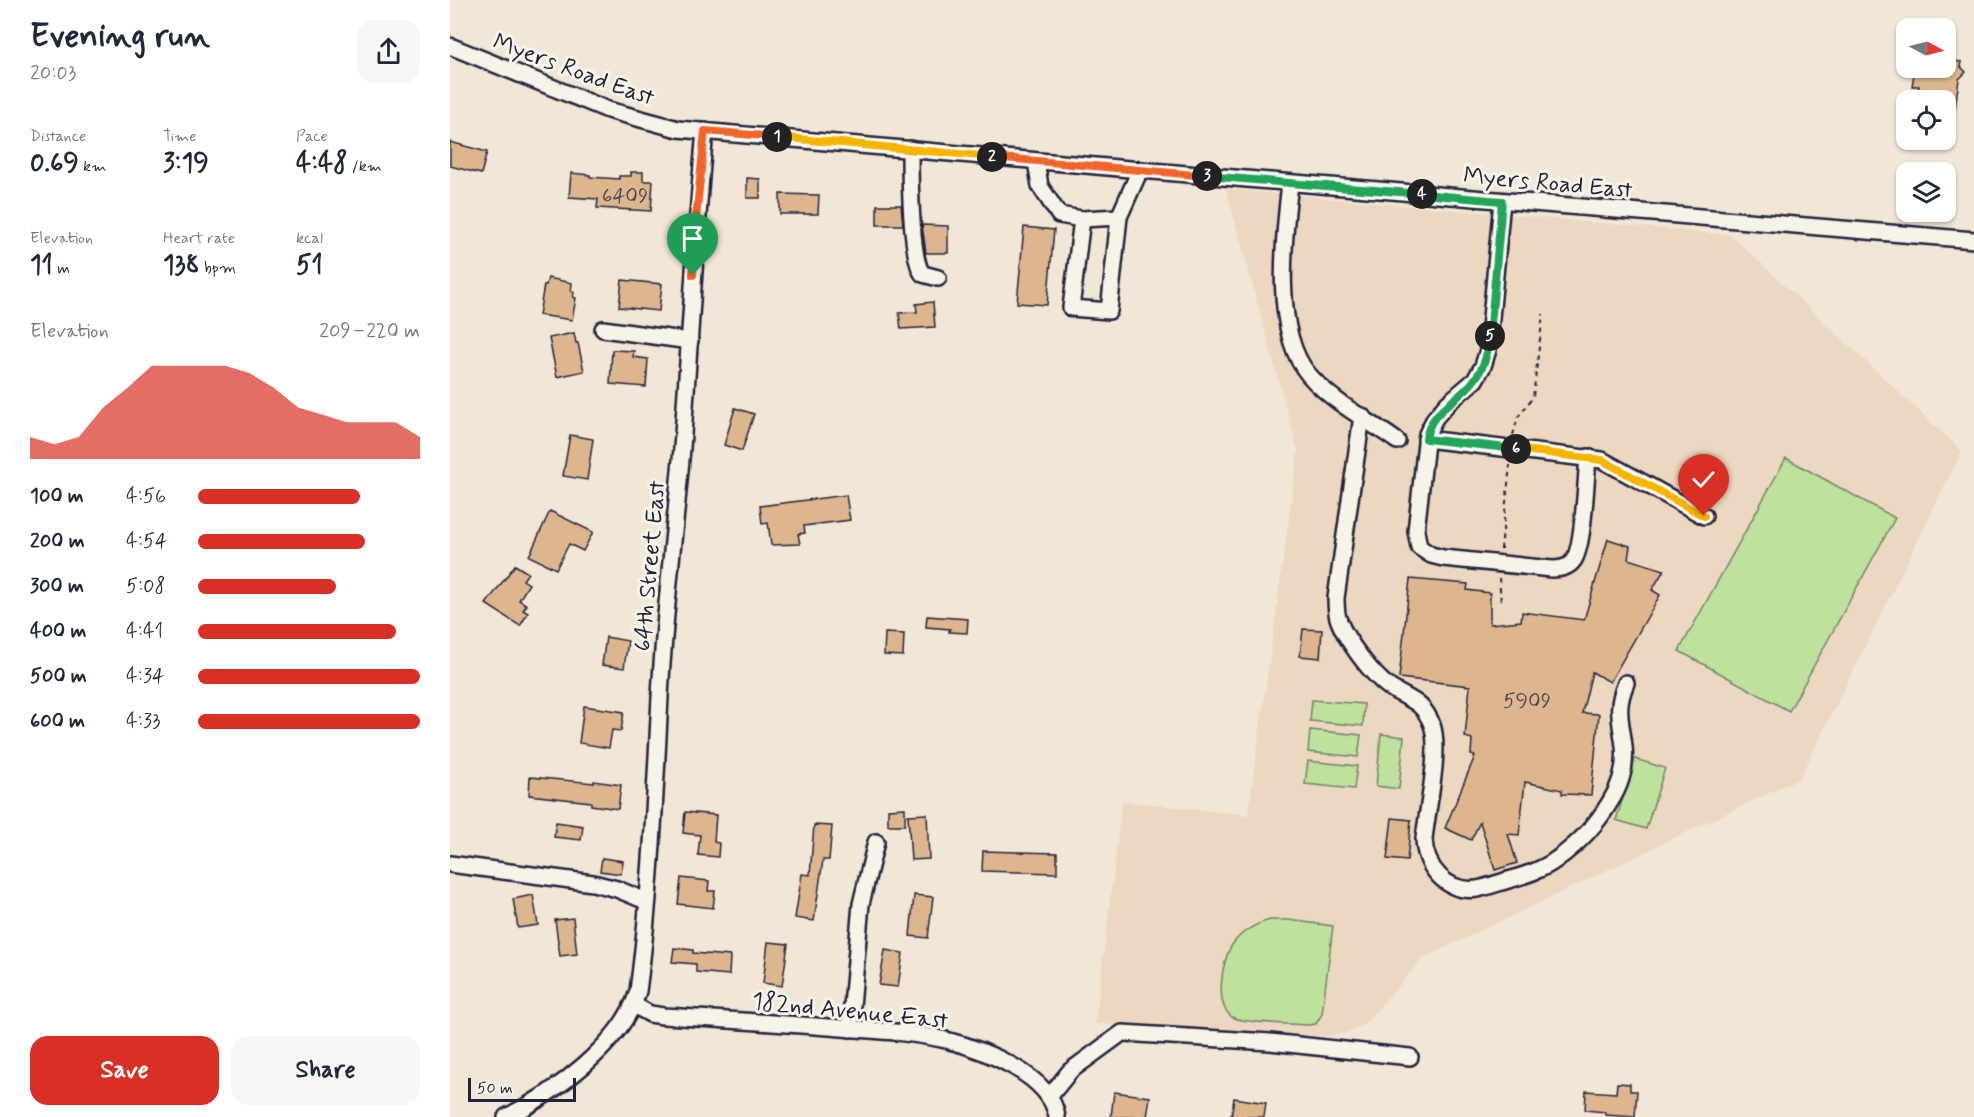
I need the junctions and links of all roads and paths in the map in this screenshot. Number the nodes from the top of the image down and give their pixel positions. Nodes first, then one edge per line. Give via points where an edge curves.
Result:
1 (450, 46) edge
2 (705, 131) junction
3 (910, 149) junction
4 (1036, 161) junction
5 (1140, 170) junction
6 (1290, 183) junction
7 (1502, 201) junction
8 (1119, 217) junction
9 (1082, 219) junction
10 (1974, 240) edge
11 (938, 278) dead end
12 (603, 329) dead end
13 (690, 341) junction
14 (1362, 416) junction
15 (1426, 439) junction
16 (1397, 441) dead end
17 (1588, 457) junction
18 (1704, 516) dead end
19 (1626, 683) dead end
20 (876, 842) dead end
21 (450, 864) edge
22 (646, 901) junction
23 (634, 1005) junction
24 (850, 1029) junction
25 (1410, 1057) dead end
26 (1049, 1097) junction
27 (506, 1117) edge
28 (1057, 1117) edge

1 - 2 street, Myers Road East via 608,110 678,129
2 - 3 street, Myers Road East
2 - 13 street, 64th Street East
3 - 4 street, Myers Road East
3 - 11 street via 918,267 923,274
4 - 5 street, Myers Road East
4 - 9 street via 1040,186 1059,215
5 - 6 street, Myers Road East
5 - 8 street
6 - 7 street, Myers Road East
6 - 14 street via 1283,292 1294,352 1308,374 1329,394
7 - 10 street, Myers Road East
7 - 15 street via 1488,350 1483,366 1475,380 1435,418
8 - 9 street
8 - 9 street via 1109,311 1071,308
12 - 13 street
13 - 22 street, 64th Street East
14 - 16 street
14 - 19 street via 1336,610 1345,634 1378,677 1418,702 1433,727 1435,748 1424,839 1428,862 1435,873 1456,887 1476,889 1528,874 1574,846 1611,801 1620,781 1624,746 1618,708
15 - 17 street
15 - 17 street via 1417,544 1431,555 1443,558 1552,569 1569,566 1578,551
17 - 18 street via 1621,469
20 - 24 street via 861,904
21 - 22 street via 593,883
22 - 23 street, 64th Street East
23 - 24 street, 182nd Avenue East via 663,1016
23 - 27 street via 604,1045 570,1077
24 - 26 street, 182nd Avenue East via 947,1040 1017,1068
25 - 26 street via 1270,1042 1122,1033 1070,1071
26 - 28 street

